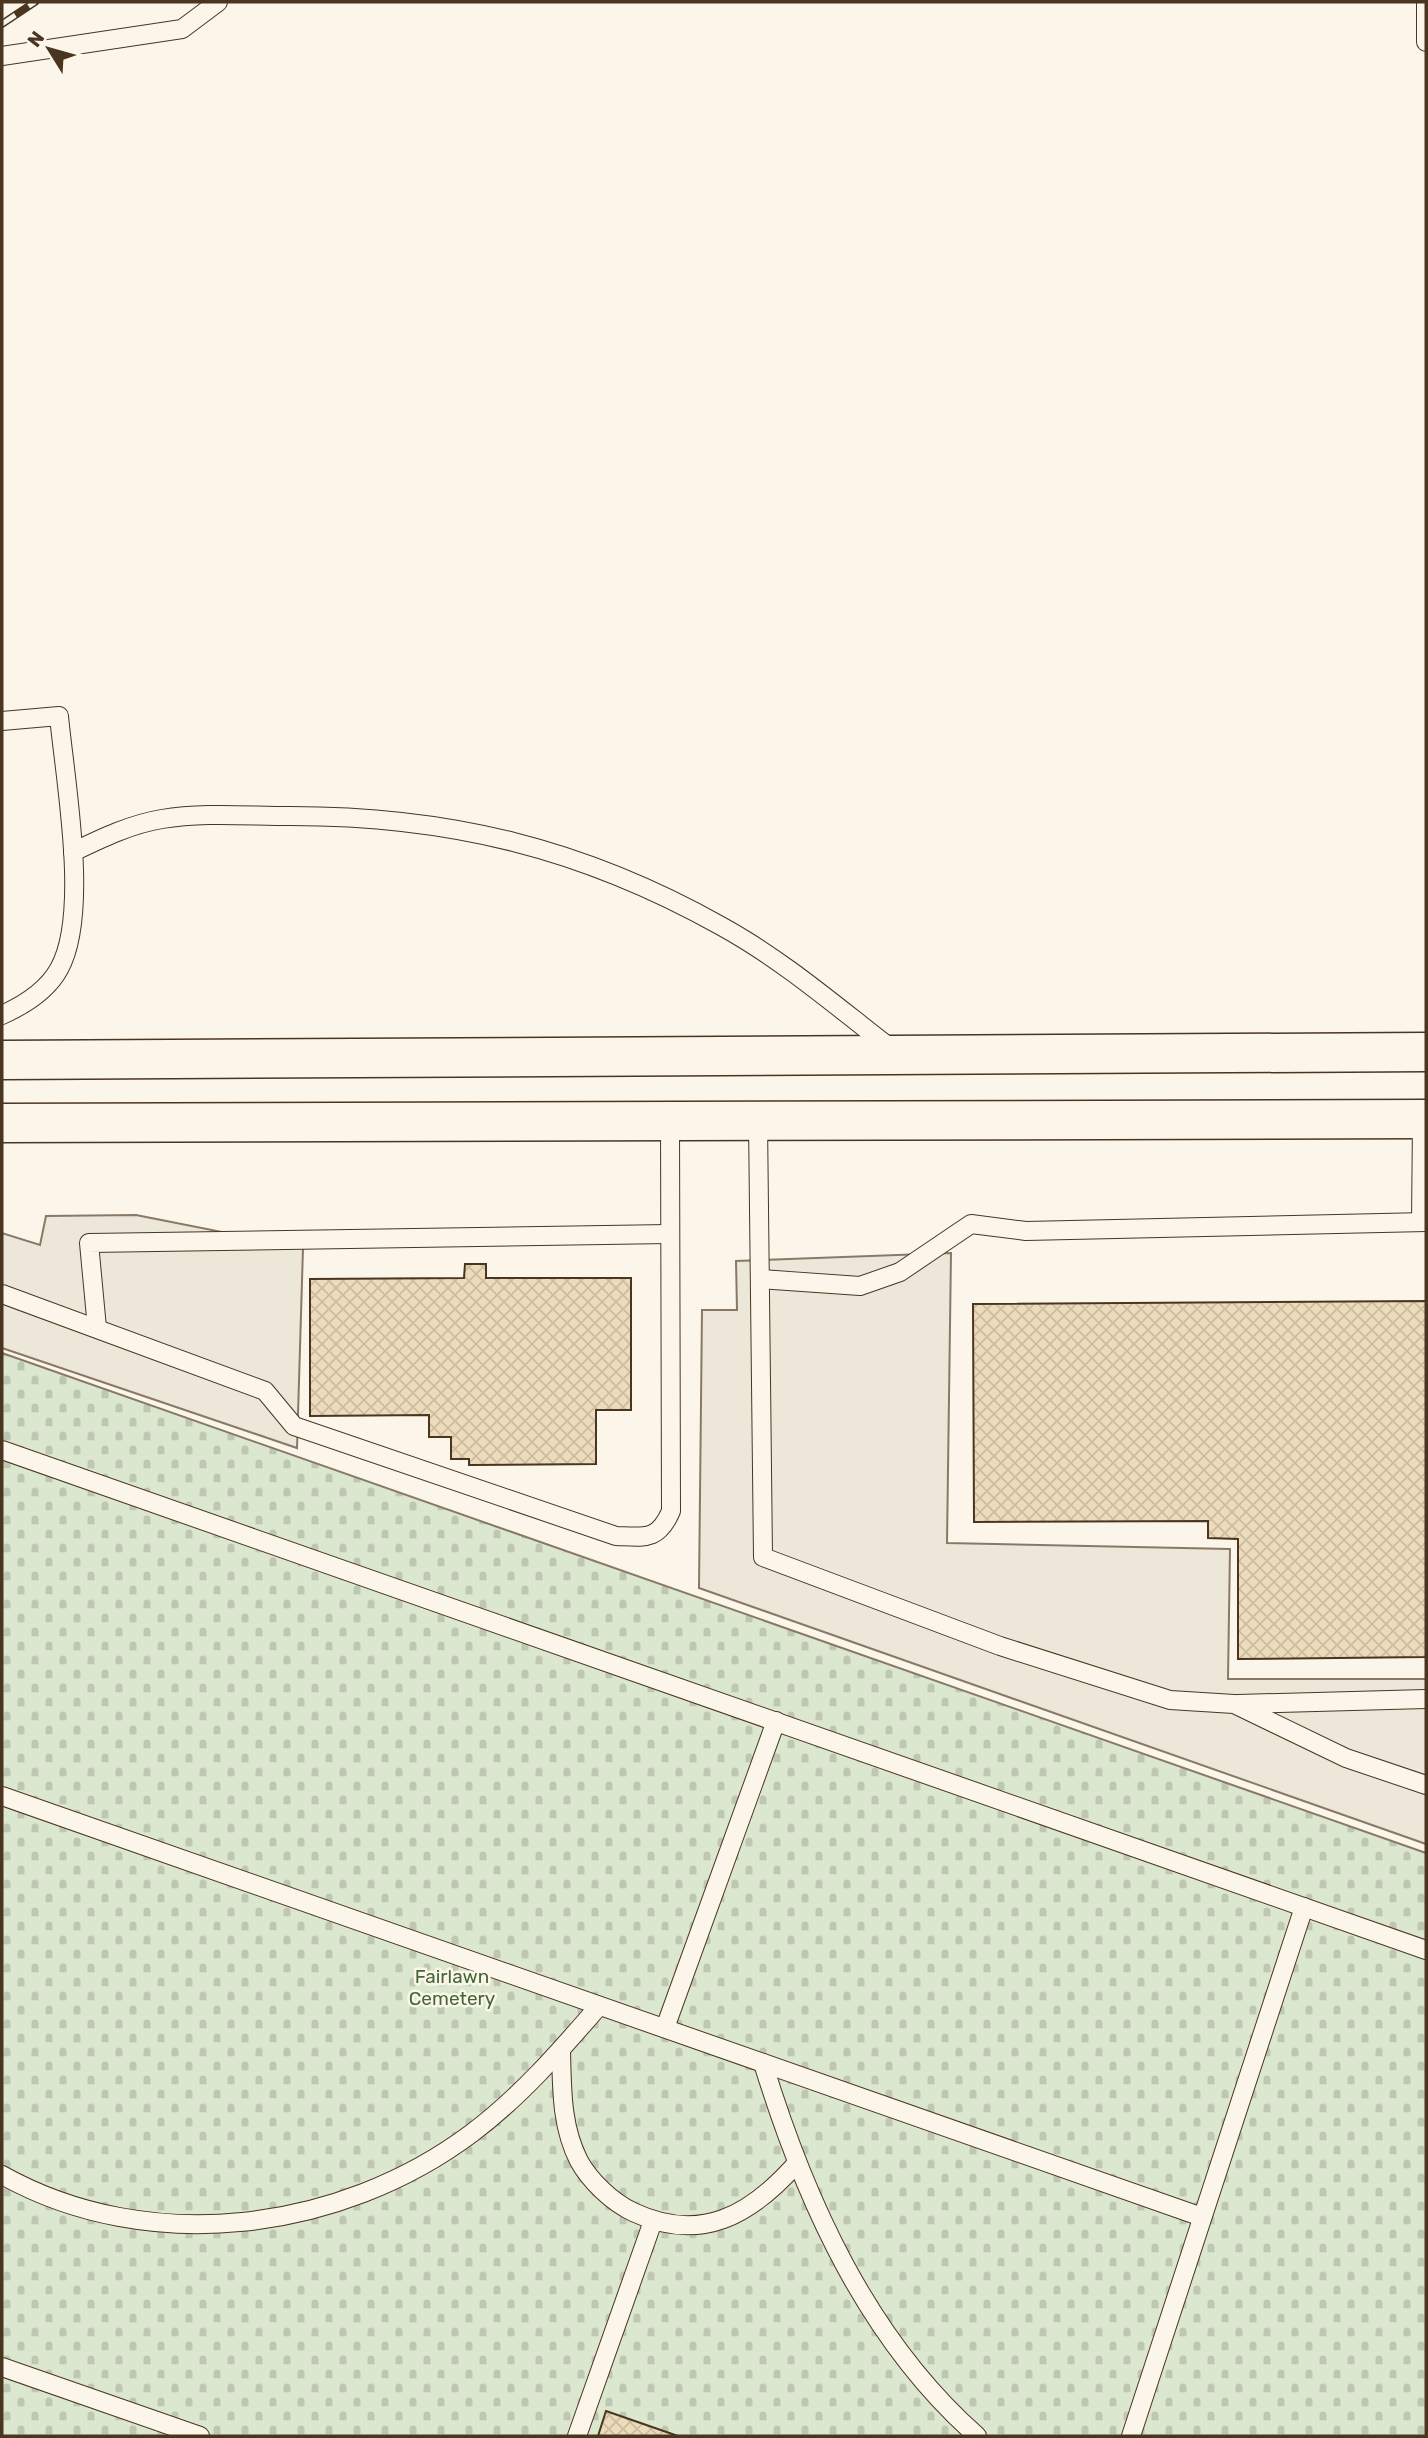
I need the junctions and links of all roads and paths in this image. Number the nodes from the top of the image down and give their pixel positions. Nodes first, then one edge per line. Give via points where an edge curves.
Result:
1 (218, 2) edge
2 (1426, 2) edge
3 (1426, 42) edge
4 (2, 56) edge
5 (2, 721) edge
6 (73, 852) junction
7 (2, 1015) edge
8 (1426, 1052) edge
9 (899, 1055) junction
10 (2, 1060) edge
11 (1424, 1119) edge
12 (670, 1121) junction
13 (758, 1121) junction
14 (2, 1123) edge
15 (1423, 1222) edge
16 (670, 1234) junction
17 (760, 1279) junction
18 (2, 1294) edge
19 (97, 1328) junction
20 (2, 1450) edge
21 (1426, 1699) edge
22 (1234, 1704) junction
23 (776, 1721) junction
24 (1426, 1785) edge
25 (2, 1796) edge
26 (1304, 1907) junction
27 (1426, 1950) edge
28 (599, 2006) junction
29 (665, 2028) junction
30 (561, 2050) junction
31 (763, 2063) junction
32 (797, 2163) junction
33 (2, 2175) edge
34 (1202, 2217) junction
35 (653, 2221) junction
36 (2, 2367) edge
37 (200, 2436) edge
38 (577, 2436) edge
39 (977, 2436) edge
40 (1131, 2436) edge

1 - 4 lane via 182,29
2 - 3 lane
5 - 6 lane via 59,716
6 - 7 lane via 69,947 58,971 41,991
6 - 9 lane via 133,826 199,816 373,818 494,836 615,875 722,926 777,961
8 - 9 highway
9 - 10 highway
11 - 13 highway
11 - 15 lane
12 - 13 highway
12 - 14 highway
12 - 16 lane
13 - 17 lane
15 - 17 lane via 1026,1231 971,1224 900,1272 860,1286
16 - 19 lane via 89,1243
16 - 19 lane via 671,1511 664,1527 647,1536 616,1536 295,1426 265,1391
17 - 22 lane via 763,1557 1000,1646 1170,1700
18 - 19 lane
20 - 23 lane
21 - 22 lane
22 - 24 lane via 1346,1758
23 - 26 lane
23 - 29 lane
25 - 28 lane
26 - 27 lane
26 - 34 lane
28 - 29 lane
28 - 30 lane
29 - 31 lane
30 - 33 lane via 472,2133 413,2171 351,2199 291,2216 233,2223 116,2217 57,2201
30 - 35 lane via 568,2132 580,2162 621,2206
31 - 32 lane
31 - 34 lane
32 - 35 lane via 776,2188 750,2207 720,2220 684,2227
32 - 39 lane via 839,2254 877,2319 925,2383
34 - 40 lane
35 - 38 lane
36 - 37 lane

